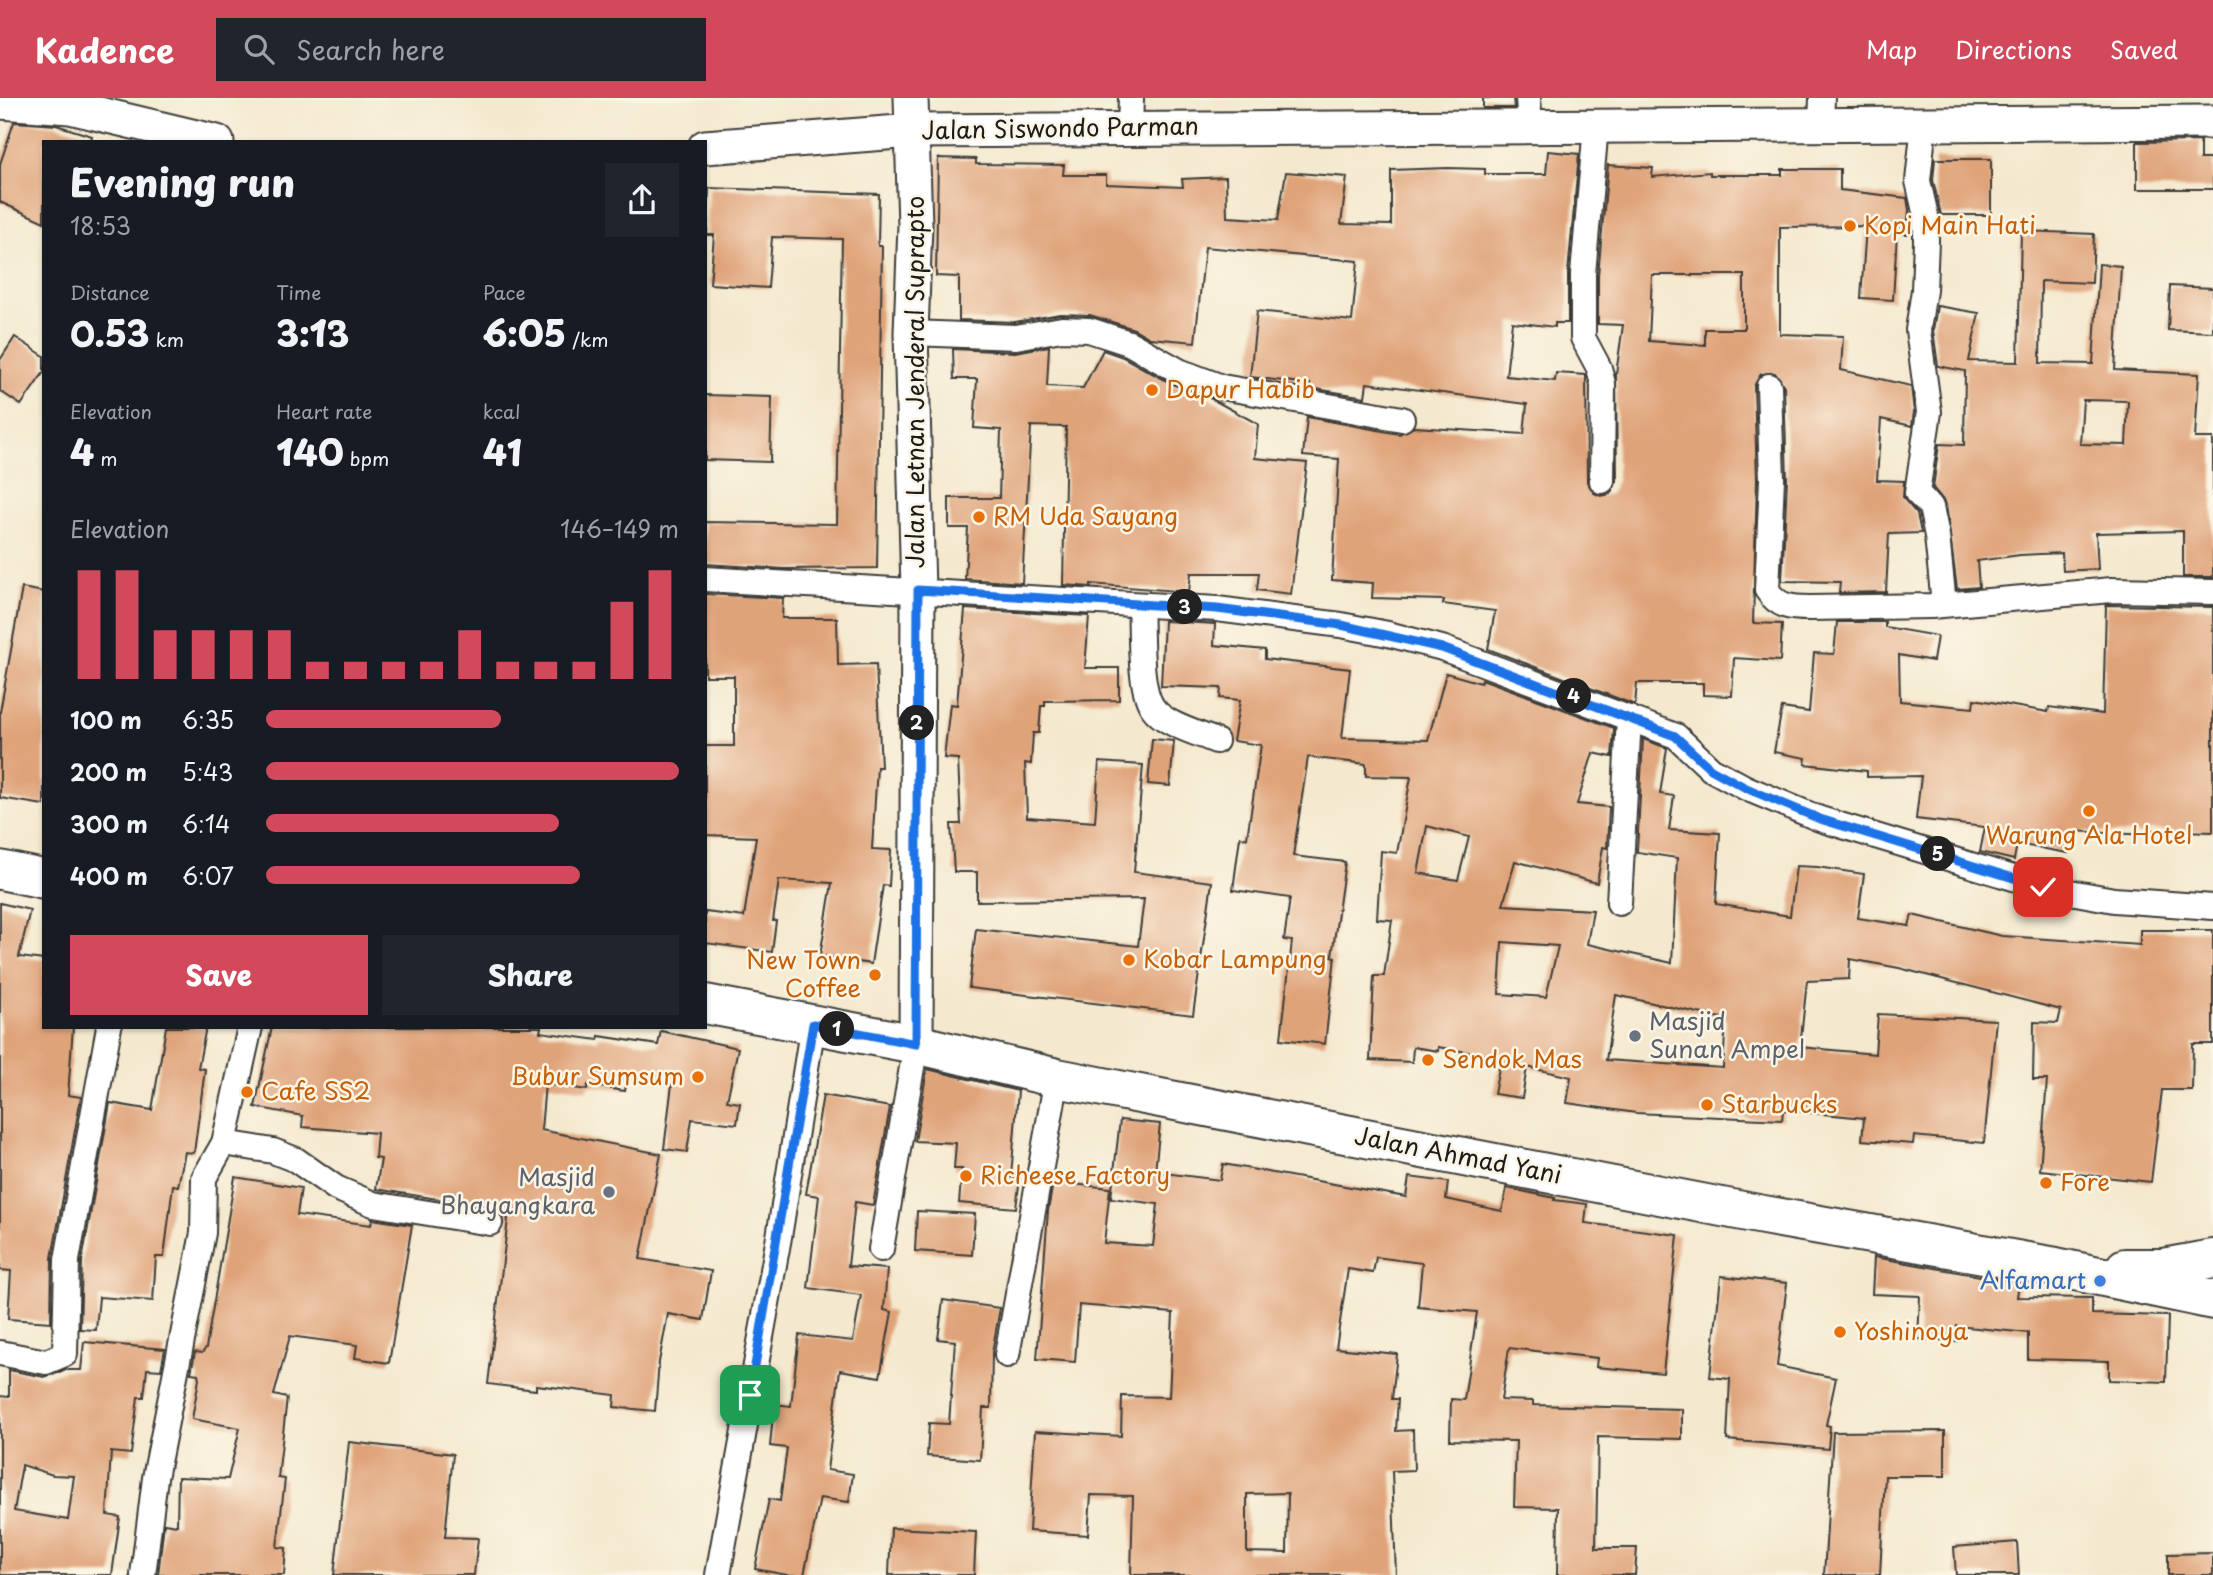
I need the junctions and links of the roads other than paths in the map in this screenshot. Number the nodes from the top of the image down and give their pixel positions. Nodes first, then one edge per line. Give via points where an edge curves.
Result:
1 (911, 98) edge
2 (0, 102) edge
3 (1822, 111) edge
4 (1529, 112) edge
5 (1130, 113) edge
6 (2213, 122) edge
7 (1924, 124) junction
8 (1596, 126) junction
9 (912, 131) junction
10 (208, 140) edge
11 (707, 147) edge
12 (911, 333) junction
13 (1769, 386) dead end
14 (1402, 419) dead end
15 (1602, 481) dead end
16 (707, 579) edge
17 (918, 590) junction
18 (2213, 592) edge
19 (1944, 604) junction
20 (1140, 605) junction
21 (1629, 718) junction
22 (1216, 741) dead end
23 (0, 870) edge
24 (42, 879) edge
25 (1619, 903) dead end
26 (2213, 907) edge
27 (707, 1004) edge
28 (813, 1024) junction
29 (109, 1029) edge
30 (250, 1029) edge
31 (916, 1044) junction
32 (1057, 1078) junction
33 (224, 1143) junction
34 (490, 1223) dead end
35 (881, 1249) dead end
36 (2213, 1259) edge
37 (2056, 1267) junction
38 (2213, 1300) edge
39 (0, 1353) edge
40 (1007, 1355) dead end
41 (143, 1575) edge
42 (718, 1575) edge

1 - 9 street, Jalan Letnan Jenderal Suprapto
2 - 10 street via 69,107
3 - 7 street, Jalan Siswondo Parman
3 - 8 street, Jalan Siswondo Parman
4 - 5 street, Jalan Siswondo Parman
4 - 8 street, Jalan Siswondo Parman
5 - 9 street, Jalan Siswondo Parman
6 - 7 street, Jalan Siswondo Parman
7 - 19 street via 1918,181 1926,241 1918,330 1930,412 1917,493 1931,508
8 - 15 street via 1583,274 1583,338 1603,384
9 - 11 street, Jalan Siswondo Parman
9 - 12 street, Jalan Letnan Jenderal Suprapto
12 - 14 street via 1016,337 1062,329 1089,330 1129,343 1179,371 1222,387
12 - 17 street, Jalan Letnan Jenderal Suprapto
13 - 19 street via 1772,479 1767,590 1775,602 1792,608
16 - 17 street
17 - 20 street
17 - 31 street, Jalan Letnan Jenderal Suprapto
18 - 19 street via 2112,590
20 - 21 street via 1217,609 1388,634 1442,648
20 - 22 street via 1145,690 1153,709
21 - 25 street
21 - 26 street via 1675,736 1711,769 1746,788 1820,819 2043,887 2114,900
23 - 24 main road
27 - 28 main road, Jalan Ahmad Yani
28 - 31 main road, Jalan Ahmad Yani
28 - 42 street
29 - 39 street via 67,1260 65,1354 46,1362
30 - 33 street
31 - 32 main road, Jalan Ahmad Yani
31 - 35 street
32 - 37 main road, Jalan Ahmad Yani
32 - 40 street
33 - 34 street via 296,1160 336,1188 373,1204
33 - 41 street via 204,1178 203,1233 155,1478
36 - 37 main road via 2163,1268
37 - 38 main road, Jalan Ahmad Yani

